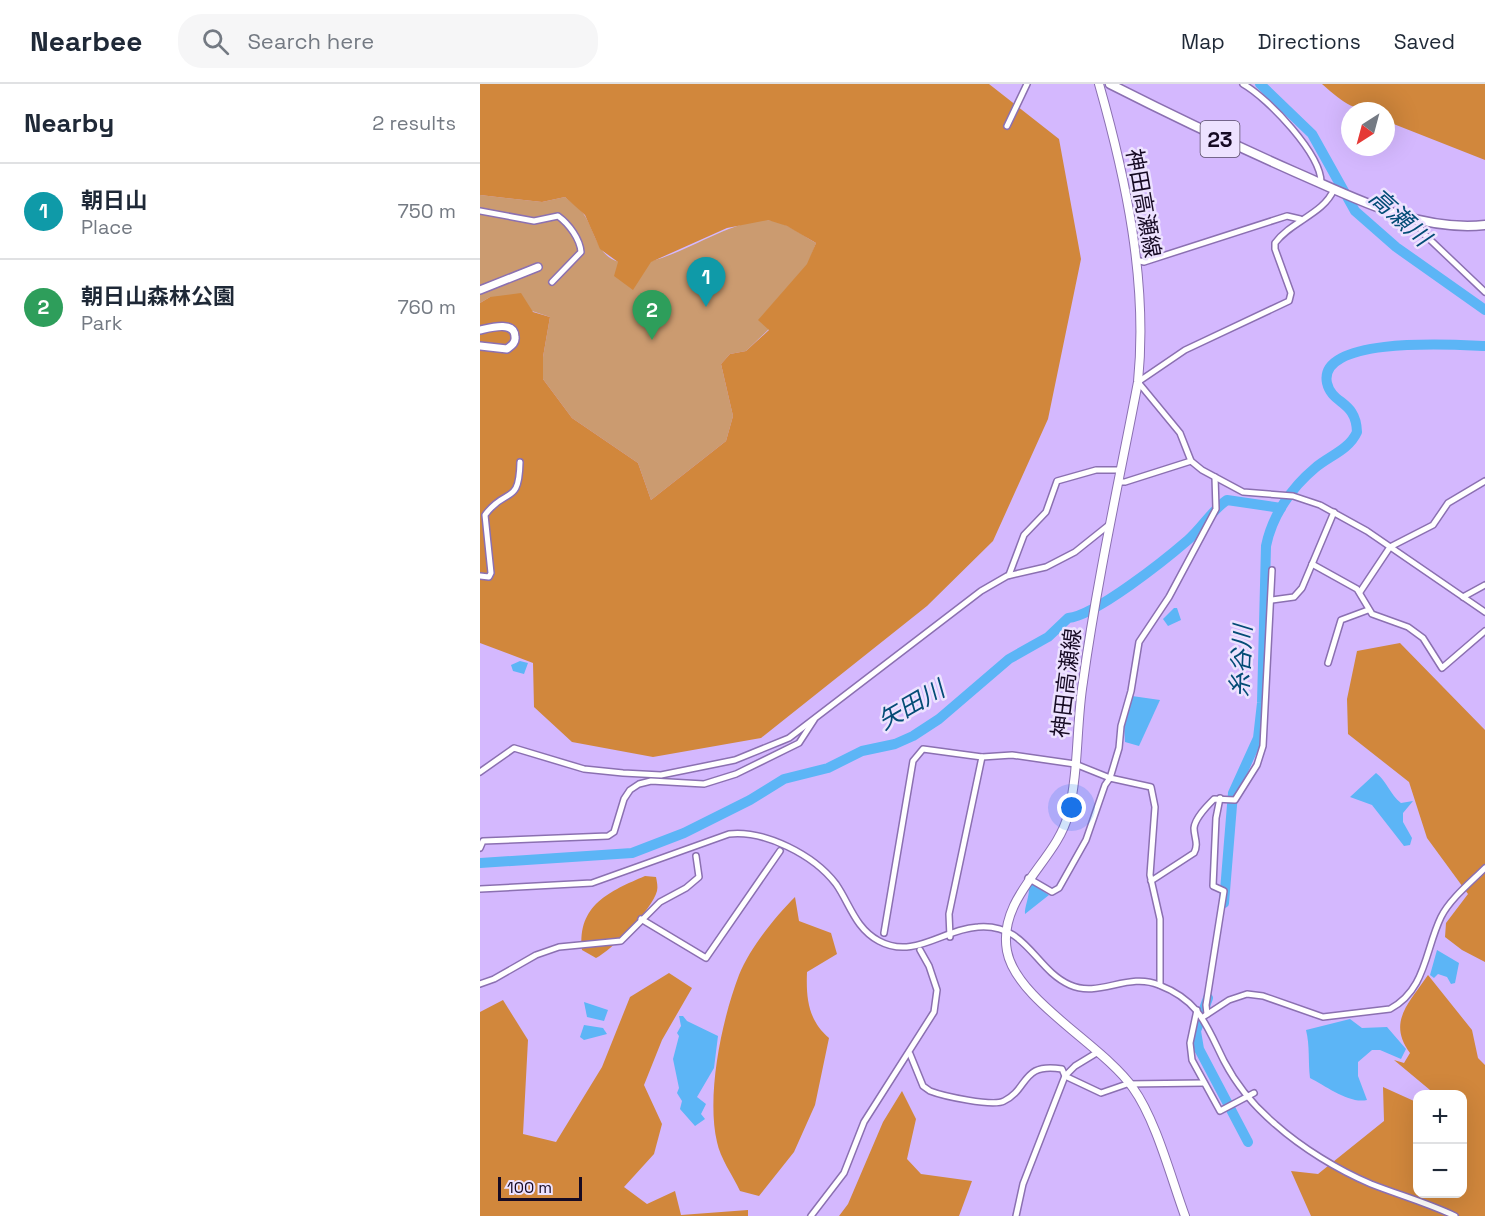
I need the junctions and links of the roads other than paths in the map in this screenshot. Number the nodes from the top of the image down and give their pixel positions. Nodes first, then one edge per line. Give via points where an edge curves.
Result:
1 (1028, 84) edge
2 (1099, 84) edge
3 (1110, 84) edge
4 (1243, 84) edge
5 (1007, 126) dead end
6 (1321, 183) junction
7 (1334, 189) junction
8 (480, 211) edge
9 (1300, 219) junction
10 (1417, 220) junction
11 (1485, 225) edge
12 (1136, 260) junction
13 (538, 267) dead end
14 (552, 282) dead end
15 (480, 291) edge
16 (1485, 292) edge
17 (480, 330) edge
18 (480, 346) edge
19 (1138, 382) junction
20 (1191, 461) junction
21 (520, 462) dead end
22 (1121, 470) junction
23 (1215, 477) junction
24 (1485, 481) edge
25 (1119, 482) junction
26 (1334, 512) junction
27 (1111, 523) junction
28 (1390, 547) junction
29 (1312, 564) junction
30 (1272, 570) dead end
31 (1009, 575) junction
32 (480, 576) edge
33 (1485, 585) edge
34 (1360, 592) junction
35 (1463, 597) junction
36 (1272, 600) junction
37 (1368, 610) junction
38 (1485, 612) edge
39 (1485, 631) edge
40 (1328, 663) dead end
41 (815, 719) junction
42 (982, 757) junction
43 (1075, 764) junction
44 (480, 772) edge
45 (1110, 778) junction
46 (1220, 798) junction
47 (481, 846) edge
48 (780, 851) dead end
49 (696, 856) dead end
50 (1485, 868) edge
51 (1028, 878) junction
52 (1151, 881) junction
53 (480, 889) edge
54 (641, 919) junction
55 (1006, 932) junction
56 (884, 933) dead end
57 (950, 936) junction
58 (920, 950) dead end
59 (480, 984) edge
60 (1160, 985) junction
61 (1197, 1010) junction
62 (1205, 1016) junction
63 (1098, 1052) junction
64 (910, 1054) junction
65 (1065, 1076) junction
66 (1204, 1083) junction
67 (1130, 1084) junction
68 (1251, 1094) junction
69 (811, 1216) edge
70 (1016, 1216) edge
71 (1185, 1216) edge
72 (1455, 1216) edge

1 - 5 street
2 - 12 main road, 神田高瀬線 via 1115,141
3 - 6 main road, 23 via 1199,130
4 - 6 street via 1306,148 1322,172
6 - 7 main road, 23
7 - 9 street via 1327,202
7 - 10 main road, 23
8 - 14 street via 534,221 558,216 564,220 580,243 581,252
9 - 12 street via 1287,216 1144,262
9 - 19 street via 1274,246 1291,293 1289,301 1185,350
10 - 11 main road, 23 via 1449,226
10 - 16 street via 1422,232
12 - 19 main road, 神田高瀬線
13 - 15 street
17 - 18 street via 507,327 515,337 507,349
19 - 20 street via 1180,433
19 - 22 main road, 神田高瀬線
20 - 23 street
20 - 25 street
21 - 32 street via 516,491 485,514 491,573 489,577
22 - 25 main road, 神田高瀬線
22 - 31 street via 1096,470 1057,481 1046,512 1024,535
23 - 26 street via 1243,492 1296,496
23 - 45 street via 1216,509 1139,642
24 - 28 street via 1449,503 1433,525
25 - 27 main road, 神田高瀬線
26 - 28 street
26 - 29 street
27 - 31 street via 1075,552 1046,567
27 - 43 main road, 神田高瀬線 via 1082,684
28 - 34 street
28 - 35 street
29 - 34 street
29 - 36 street via 1294,597
30 - 36 street
31 - 41 street via 981,591
33 - 35 street
34 - 37 street
35 - 38 street
36 - 46 street via 1262,756 1231,799
37 - 39 street via 1423,638 1442,668
37 - 40 street via 1341,620
41 - 44 street via 770,748 661,775 584,769 514,748
41 - 47 street via 799,743 736,774 704,784 639,784 624,799 614,832 608,836 483,841
42 - 43 street via 1012,755
42 - 56 street via 923,749 913,761
42 - 57 street via 949,914
43 - 45 street
43 - 51 main road, 神田高瀬線 via 1067,818 1058,839
45 - 51 street via 1086,840 1059,888 1048,890
45 - 52 street via 1151,787 1155,807
46 - 52 street via 1214,798 1196,823 1194,853
46 - 62 street via 1216,818 1217,888 1224,891
48 - 54 street via 706,958
49 - 54 street via 699,877
50 - 62 street via 1441,917 1413,990 1399,1004 1389,1009 1323,1017 1247,994
51 - 55 main road, 神田高瀬線
52 - 60 street via 1160,919
53 - 57 street via 592,883 717,837 751,834 803,856 827,874 859,924 878,941 909,948
54 - 59 street via 621,941 559,947
55 - 57 street via 987,926 970,927
55 - 60 street via 1022,940 1069,985 1092,988 1143,980
55 - 63 main road, 神田高瀬線 via 1006,950 1020,981
58 - 64 street via 934,978 937,998 934,1012
60 - 61 street
61 - 62 street
61 - 66 street via 1190,1043 1192,1060
62 - 68 street via 1224,1061
63 - 65 street
63 - 67 main road, 神田高瀬線
64 - 65 street via 923,1086 930,1091 991,1104 1007,1099 1023,1080 1041,1068 1062,1069
64 - 69 street via 864,1122 844,1173
65 - 67 street via 1101,1093
65 - 70 street via 1023,1184
66 - 67 street
66 - 68 street via 1220,1111
67 - 71 main road, 神田高瀬線 via 1146,1110
68 - 72 street via 1260,1110 1291,1137 1344,1171

